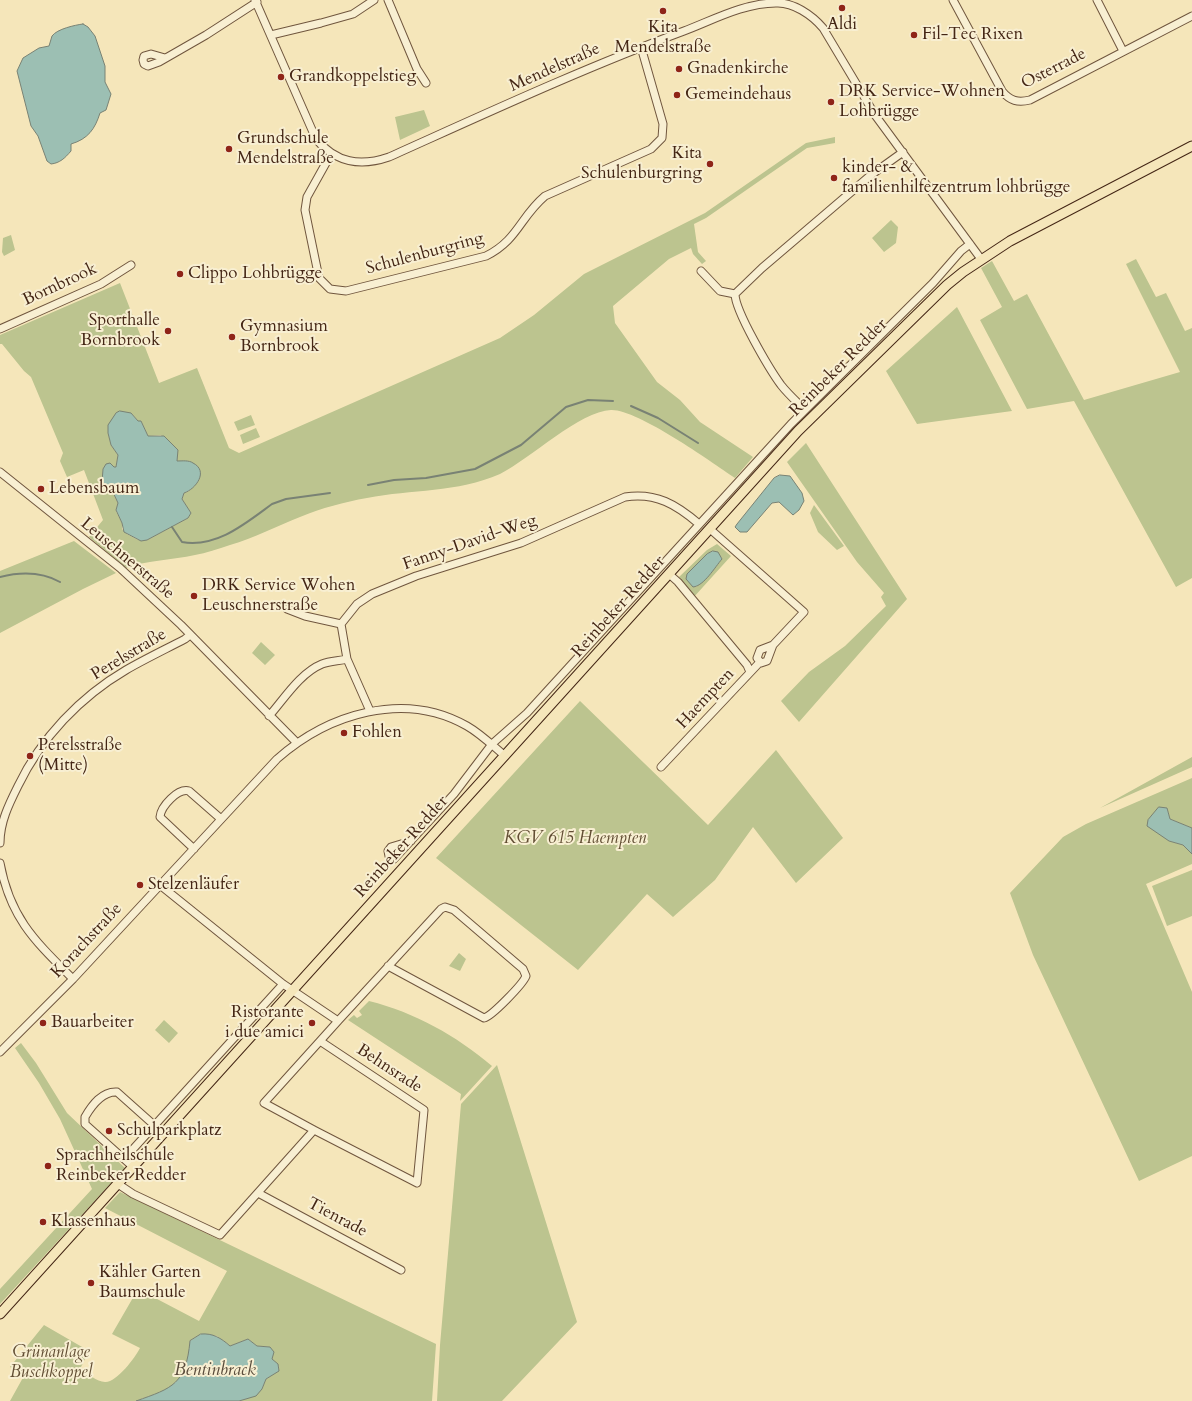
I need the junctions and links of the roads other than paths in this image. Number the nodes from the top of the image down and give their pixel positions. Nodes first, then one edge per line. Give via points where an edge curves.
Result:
1 (374, 0) edge
2 (388, 0) edge
3 (953, 0) edge
4 (1097, 0) edge
5 (256, 1) edge
6 (785, 2) edge
7 (1192, 16) edge
8 (271, 35) junction
9 (641, 47) junction
10 (1123, 51) junction
11 (165, 58) dead end
12 (426, 83) dead end
13 (1192, 146) edge
14 (903, 152) junction
15 (331, 154) junction
16 (970, 244) junction
17 (981, 258) junction
18 (132, 265) dead end
19 (701, 271) dead end
20 (736, 294) junction
21 (0, 329) edge
22 (805, 410) junction
23 (0, 472) edge
24 (699, 524) junction
25 (710, 529) junction
26 (669, 574) junction
27 (287, 610) dead end
28 (340, 624) junction
29 (190, 635) junction
30 (773, 645) junction
31 (347, 659) junction
32 (760, 662) junction
33 (750, 672) junction
34 (370, 711) junction
35 (269, 716) junction
36 (297, 743) junction
37 (492, 744) junction
38 (505, 756) junction
39 (661, 767) dead end
40 (221, 820) junction
41 (412, 841) dead end
42 (0, 843) edge
43 (194, 849) junction
44 (0, 863) edge
45 (160, 885) junction
46 (388, 966) junction
47 (73, 979) junction
48 (283, 984) junction
49 (293, 990) junction
50 (338, 1021) junction
51 (320, 1042) junction
52 (0, 1052) edge
53 (154, 1125) junction
54 (314, 1130) junction
55 (124, 1159) junction
56 (133, 1167) junction
57 (118, 1184) junction
58 (258, 1193) junction
59 (401, 1270) dead end
60 (0, 1314) edge

1 - 8 street via 352,14
2 - 12 street via 417,69
3 - 10 street, Osterrade via 1002,91 1006,97 1014,101 1030,100
4 - 10 street
5 - 8 street, Mendelstraße
5 - 11 street via 214,30
6 - 9 street, Mendelstraße via 750,6
6 - 14 street, Mendelstraße via 809,15 822,28 875,115
7 - 10 street, Osterrade
8 - 15 street, Mendelstraße via 313,134
9 - 15 street, Mendelstraße via 381,159 370,162 349,161
9 - 15 street, Schulenburgring via 662,120 662,138 651,149 545,196 532,208 509,242 486,256 346,291 330,289 318,278 305,210 308,197
13 - 17 main road, Reinbeker Redder
14 - 16 street, Mendelstraße
14 - 20 street via 871,175 762,268
16 - 17 street, Mendelstraße
16 - 22 street, Reinbeker Redder
17 - 25 main road, Reinbeker Redder via 951,281 798,431
18 - 21 street, Bornbrook via 101,284
19 - 20 street via 720,291
20 - 22 street via 738,310 767,362 781,384
22 - 24 street, Reinbeker Redder
23 - 29 street, Leuschnerstraße via 120,568
24 - 28 street, Fanny-David-Weg via 674,505 655,497 642,494 625,497 521,543 416,576 372,594 357,604
24 - 37 street, Reinbeker Redder via 527,713
25 - 26 main road, Reinbeker Redder
25 - 30 street via 804,612
26 - 33 street, Haempten via 742,659
26 - 38 main road, Reinbeker Redder
27 - 28 street
28 - 31 street
29 - 35 street, Leuschnerstraße
29 - 42 street, Perelsstraße via 122,672 78,706 59,725 23,774 5,811
30 - 32 street via 767,661
30 - 32 street via 760,650 757,658
31 - 34 street
31 - 35 street via 322,664 313,669
32 - 33 street
33 - 39 street, Haempten
34 - 36 street, Korachstraße via 325,727
34 - 37 street, Korachstraße via 407,707 428,711 468,726
35 - 36 street, Leuschnerstraße
36 - 40 street, Korachstraße via 277,760
37 - 38 street, Korachstraße
37 - 41 street, Reinbeker Redder via 454,794
38 - 49 main road, Reinbeker Redder
40 - 43 street, Korachstraße
40 - 43 street via 189,791 177,793 161,811 160,817
43 - 45 street, Korachstraße
44 - 47 street via 3,880 16,913 36,942
45 - 47 street, Korachstraße
45 - 48 street
46 - 46 street, Behnsrade via 441,909 448,907 522,969 526,976 509,996 484,1018
46 - 50 street, Behnsrade
47 - 52 street, Korachstraße
48 - 49 street
48 - 53 street
49 - 50 street
49 - 56 main road, Reinbeker Redder
50 - 51 street, Behnsrade
51 - 54 street, Behnsrade via 264,1103
51 - 54 street, Behnsrade via 424,1110 417,1183
53 - 55 street
53 - 55 street via 117,1092 110,1091 90,1109 85,1117 86,1124
54 - 58 street
55 - 56 street
56 - 57 main road, Reinbeker Redder
57 - 58 street via 133,1194 220,1235
57 - 60 main road, Reinbeker Redder
58 - 59 street, Tienrade

